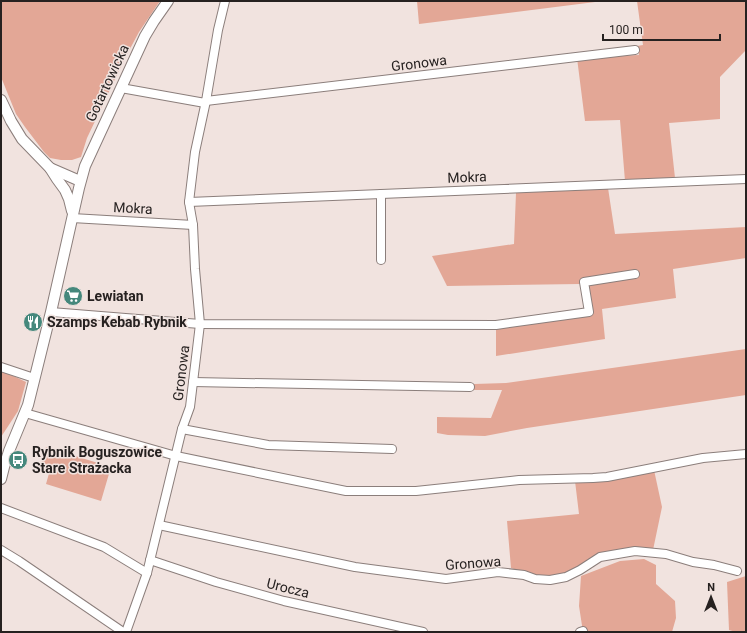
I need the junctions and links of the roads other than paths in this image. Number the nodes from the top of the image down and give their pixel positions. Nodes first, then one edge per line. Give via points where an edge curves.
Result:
1 (168, 1) edge
2 (225, 1) edge
3 (635, 50) dead end
4 (121, 88) junction
5 (1, 100) edge
6 (205, 102) junction
7 (50, 168) junction
8 (746, 179) edge
9 (62, 185) junction
10 (79, 185) junction
11 (381, 194) junction
12 (189, 202) junction
13 (72, 216) junction
14 (193, 225) junction
15 (381, 260) dead end
16 (635, 274) dead end
17 (51, 312) junction
18 (200, 324) junction
19 (1, 367) edge
20 (34, 378) junction
21 (193, 382) junction
22 (470, 388) dead end
23 (25, 413) junction
24 (182, 429) junction
25 (392, 449) dead end
26 (746, 454) edge
27 (176, 456) junction
28 (2, 467) edge
29 (1, 479) edge
30 (1, 508) edge
31 (159, 526) junction
32 (1, 550) edge
33 (150, 560) junction
34 (737, 571) dead end
35 (147, 573) junction
36 (123, 632) edge
37 (126, 632) edge
38 (423, 632) edge

1 - 4 street, Gotartowicka via 145,36
2 - 6 street, Gronowa
3 - 6 street, Gronowa
4 - 6 street
4 - 10 street, Gotartowicka via 89,155
5 - 7 street via 18,133
6 - 12 street, Gronowa
7 - 9 street
7 - 10 street
8 - 11 street, Mokra
9 - 10 street via 70,188
9 - 13 street
10 - 13 street, Gotartowicka
11 - 12 street, Mokra
11 - 15 street
12 - 14 street, Gronowa
13 - 14 street, Mokra
13 - 17 street, Gotartowicka
14 - 18 street, Gronowa
16 - 18 street via 584,282 589,312 496,325
17 - 18 street
17 - 20 street, Gotartowicka
18 - 21 street, Gronowa
19 - 20 street
20 - 23 street, Gotartowicka
21 - 22 street
21 - 24 street, Gronowa via 190,407
23 - 27 street
23 - 28 street, Gotartowicka
24 - 25 street via 268,445
24 - 27 street, Gronowa
26 - 27 street via 703,458 606,477 519,480 416,492 346,491
27 - 31 street, Gronowa
28 - 29 street, Gotartowicka
30 - 35 street via 104,547
31 - 33 street, Gronowa
31 - 34 street, Gronowa via 355,567 446,579 498,572 550,580 566,577 600,557 635,551 666,554
32 - 36 street
33 - 35 street, Gronowa
33 - 38 street, Urocza via 284,601
35 - 37 street, Gronowa

